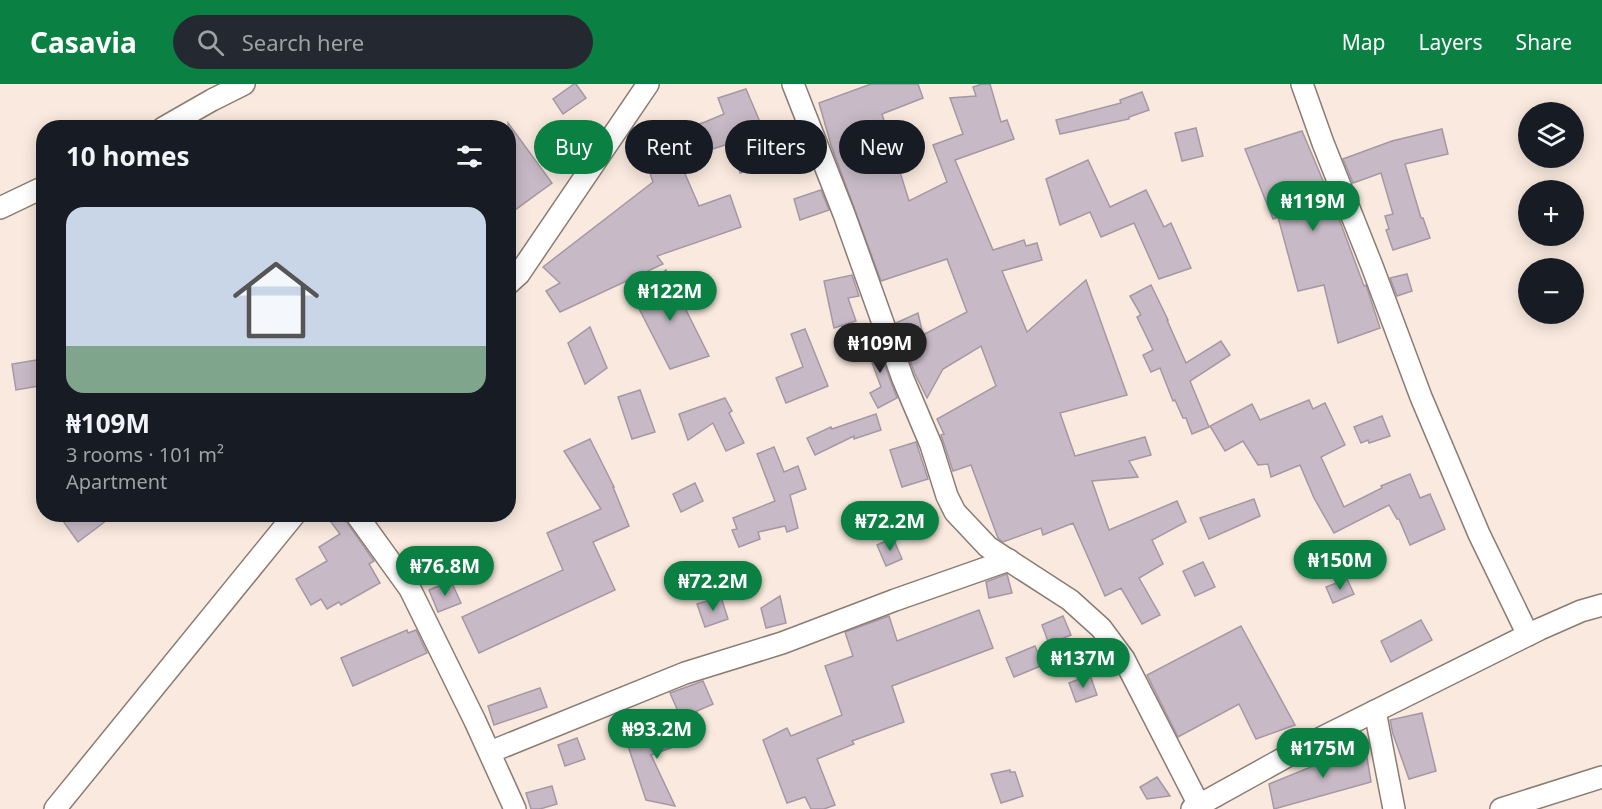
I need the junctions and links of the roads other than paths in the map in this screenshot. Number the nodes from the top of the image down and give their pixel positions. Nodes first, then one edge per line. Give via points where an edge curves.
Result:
1 (244, 84) edge
2 (648, 84) edge
3 (793, 84) edge
4 (1302, 84) edge
5 (208, 92) edge
6 (173, 120) edge
7 (36, 192) edge
8 (0, 208) edge
9 (516, 277) edge
10 (288, 522) edge
11 (362, 522) edge
12 (1009, 560) junction
13 (1602, 605) edge
14 (1528, 635) junction
15 (1375, 711) junction
16 (489, 752) junction
17 (1602, 777) edge
18 (1196, 807) edge
19 (55, 809) edge
20 (515, 809) edge
21 (1394, 809) edge
22 (1502, 809) edge

1 - 5 street
2 - 9 street
3 - 12 street via 903,379 932,445 947,496 955,512 988,547
4 - 14 street via 1421,397 1479,534
5 - 6 street
7 - 8 street
10 - 19 street
11 - 16 street via 410,589
12 - 16 street via 782,643 685,673
12 - 18 street via 1070,600 1101,628 1124,659
13 - 14 street
14 - 15 street
15 - 18 street
15 - 21 street
16 - 20 street
17 - 22 street

